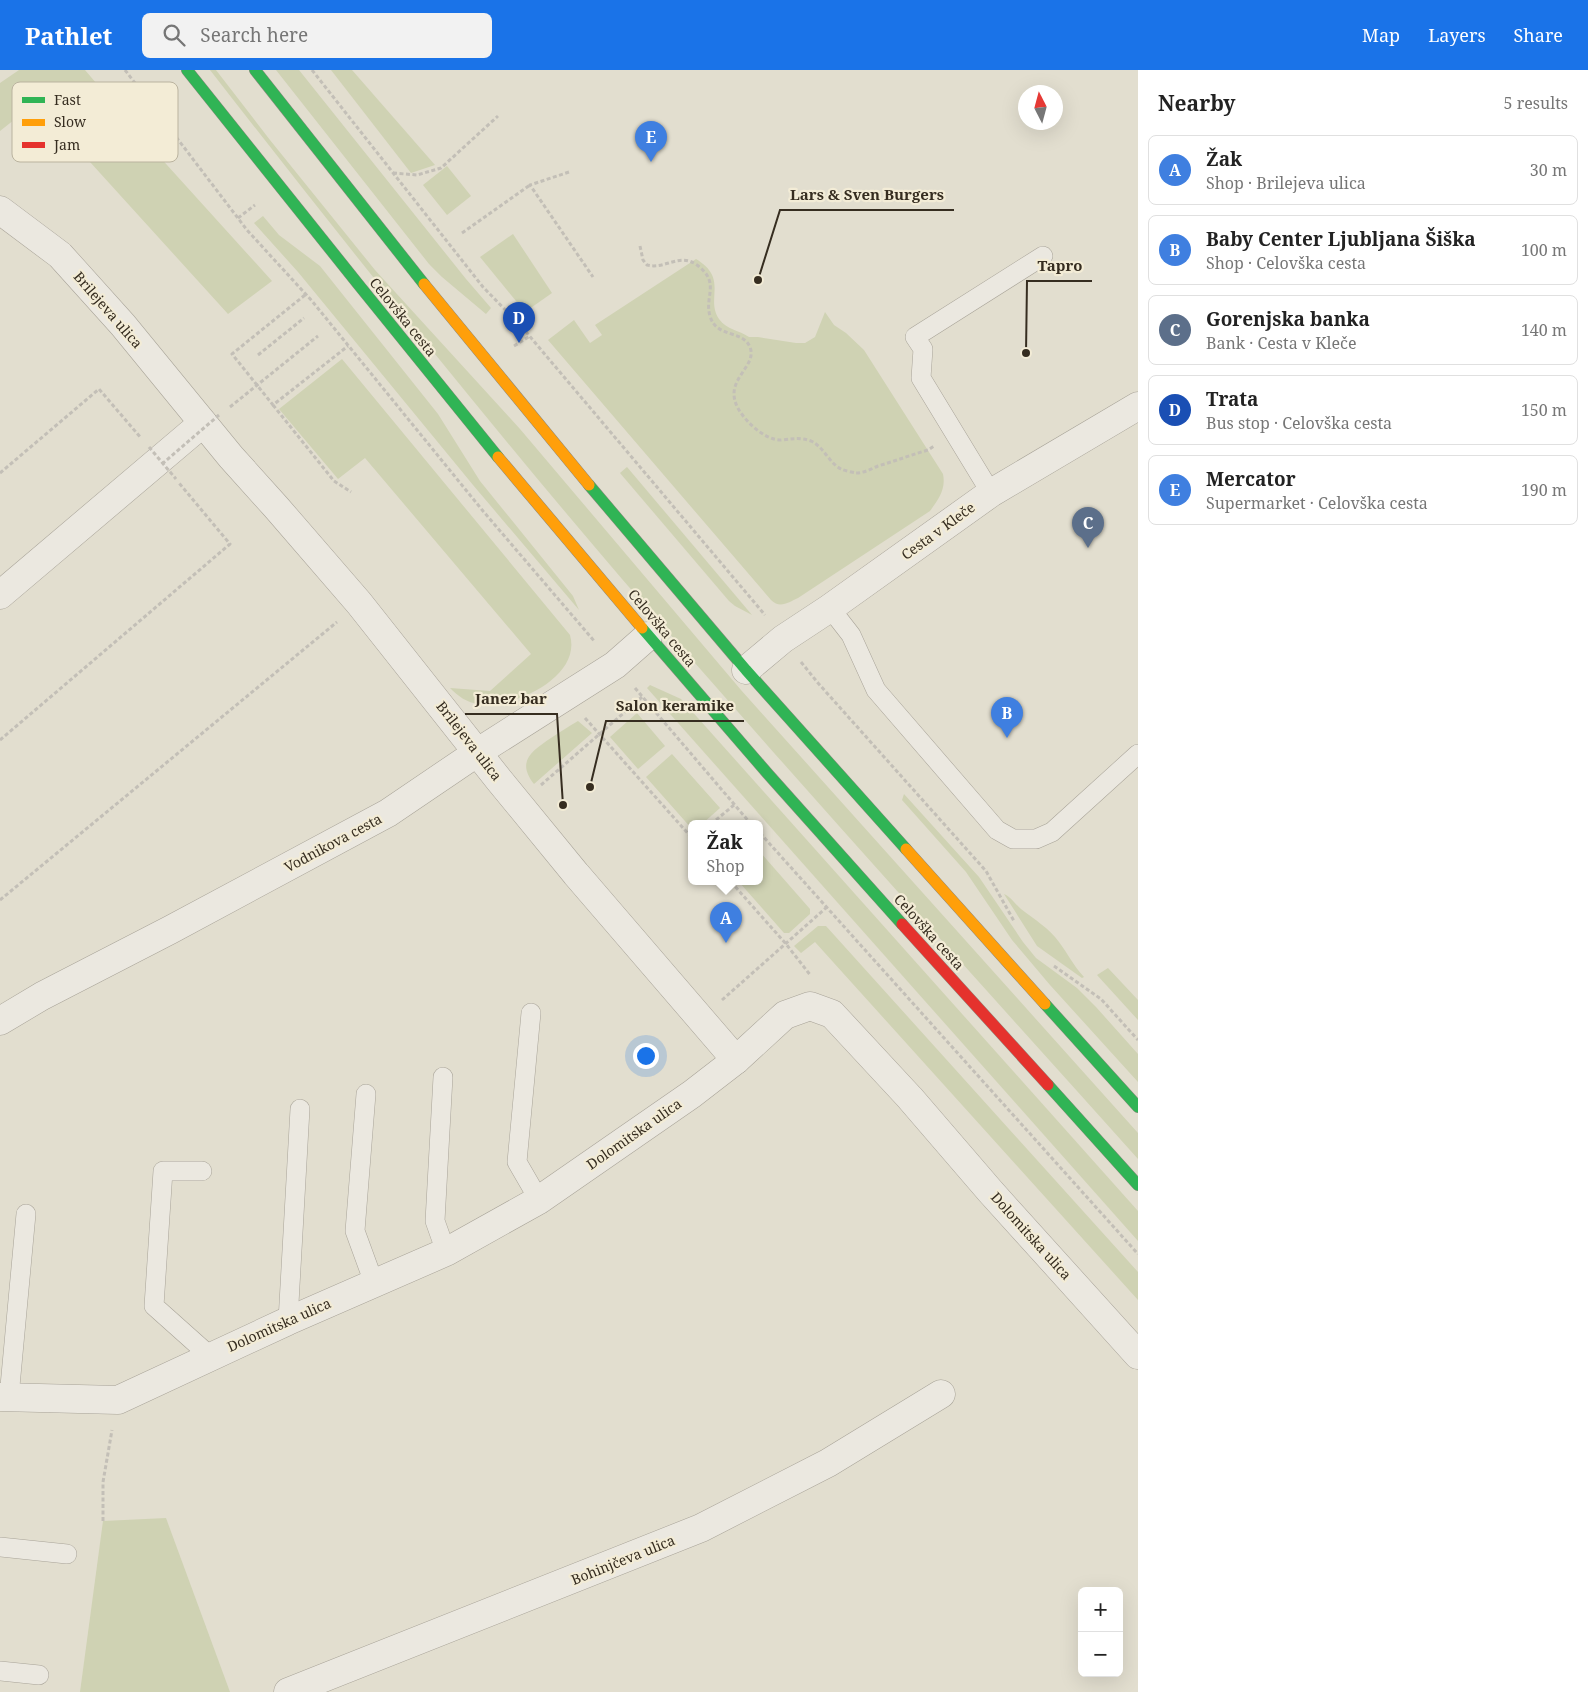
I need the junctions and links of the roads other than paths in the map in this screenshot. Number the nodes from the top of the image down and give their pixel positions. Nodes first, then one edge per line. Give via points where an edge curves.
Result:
1 (187, 70) edge
2 (255, 70) edge
3 (0, 210) edge
4 (1043, 256) dead end
5 (1138, 406) edge
6 (211, 419) junction
7 (991, 493) junction
8 (0, 595) edge
9 (830, 608) junction
10 (648, 636) junction
11 (746, 670) junction
12 (478, 752) junction
13 (1138, 754) edge
14 (531, 1013) dead end
15 (0, 1021) edge
16 (736, 1060) junction
17 (443, 1077) dead end
18 (366, 1094) dead end
19 (1138, 1107) edge
20 (300, 1109) dead end
21 (202, 1171) dead end
22 (1138, 1185) edge
23 (539, 1200) junction
24 (26, 1214) dead end
25 (446, 1252) junction
26 (374, 1283) junction
27 (288, 1321) junction
28 (1138, 1355) edge
29 (210, 1356) junction
30 (941, 1394) dead end
31 (5, 1397) edge
32 (0, 1547) edge
33 (67, 1554) dead end
34 (0, 1671) edge
35 (39, 1675) dead end
36 (288, 1692) edge

1 - 10 main road, Celovška cesta via 457,407
2 - 11 main road via 482,357
3 - 6 street, Brilejeva ulica via 60,256
4 - 7 lane via 915,337 923,349 921,378
5 - 7 street, Cesta v Kleče
6 - 8 street
6 - 12 street, Brilejeva ulica
7 - 9 street, Cesta v Kleče
9 - 11 street, Cesta v Kleče via 783,639
9 - 13 lane via 851,635 876,690 997,830 1012,839 1036,840 1052,832
10 - 12 street, Vodnikova cesta via 615,666
10 - 22 main road, Celovška cesta via 787,796
11 - 19 main road
12 - 15 street, Vodnikova cesta via 388,814
12 - 16 street, Brilejeva ulica via 570,867
14 - 23 lane via 517,1162
16 - 23 street, Dolomitska ulica
16 - 28 street, Dolomitska ulica via 785,1015 810,1006 832,1014
17 - 25 lane via 435,1221
18 - 26 lane via 355,1231
20 - 27 lane
21 - 29 lane via 163,1171 154,1306
23 - 25 street, Dolomitska ulica
24 - 31 lane
25 - 26 street, Dolomitska ulica
26 - 27 street, Dolomitska ulica
27 - 29 street, Dolomitska ulica
29 - 31 street, Dolomitska ulica via 118,1400
30 - 36 street, Bohinjčeva ulica via 828,1463 701,1528
32 - 33 lane
34 - 35 lane

